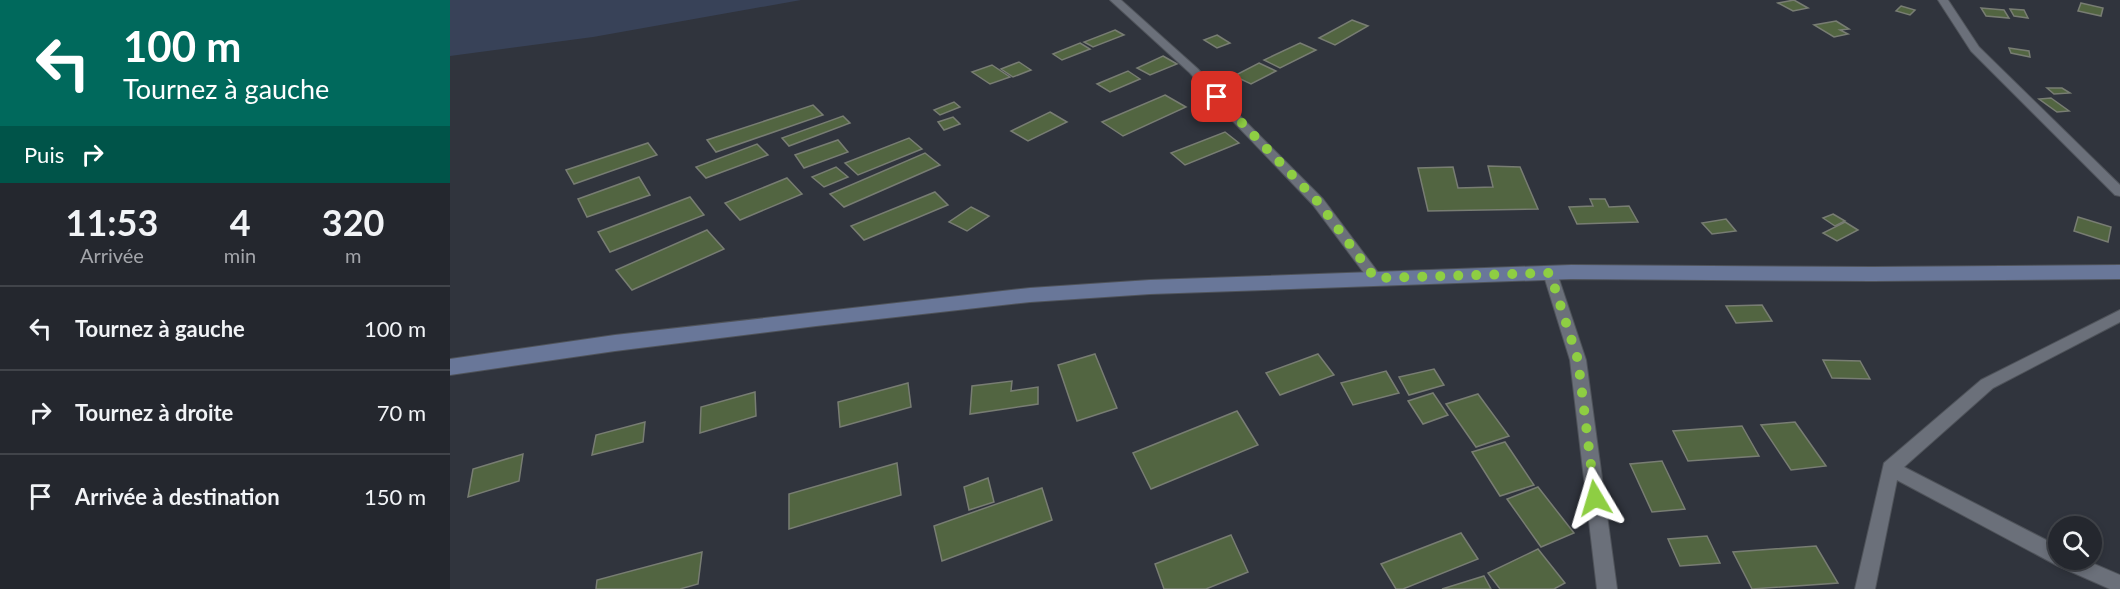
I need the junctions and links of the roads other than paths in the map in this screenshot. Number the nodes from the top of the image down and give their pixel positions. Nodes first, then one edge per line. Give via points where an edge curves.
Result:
1 (1115, 0) edge
2 (1943, 0) edge
3 (2120, 192) edge
4 (2120, 272) edge
5 (1550, 273) junction
6 (1375, 278) junction
7 (2120, 315) edge
8 (450, 367) edge
9 (1890, 468) junction
10 (2048, 551) edge
11 (2088, 570) edge
12 (2120, 584) edge
13 (1606, 589) edge
14 (1865, 589) edge

1 - 6 street via 1194,71 1318,202
2 - 3 street via 1975,49
4 - 5 street
5 - 6 street
5 - 13 street via 1578,360
6 - 8 street via 1030,295 638,340
7 - 9 street via 1986,384
9 - 10 street
9 - 14 street
11 - 12 street

